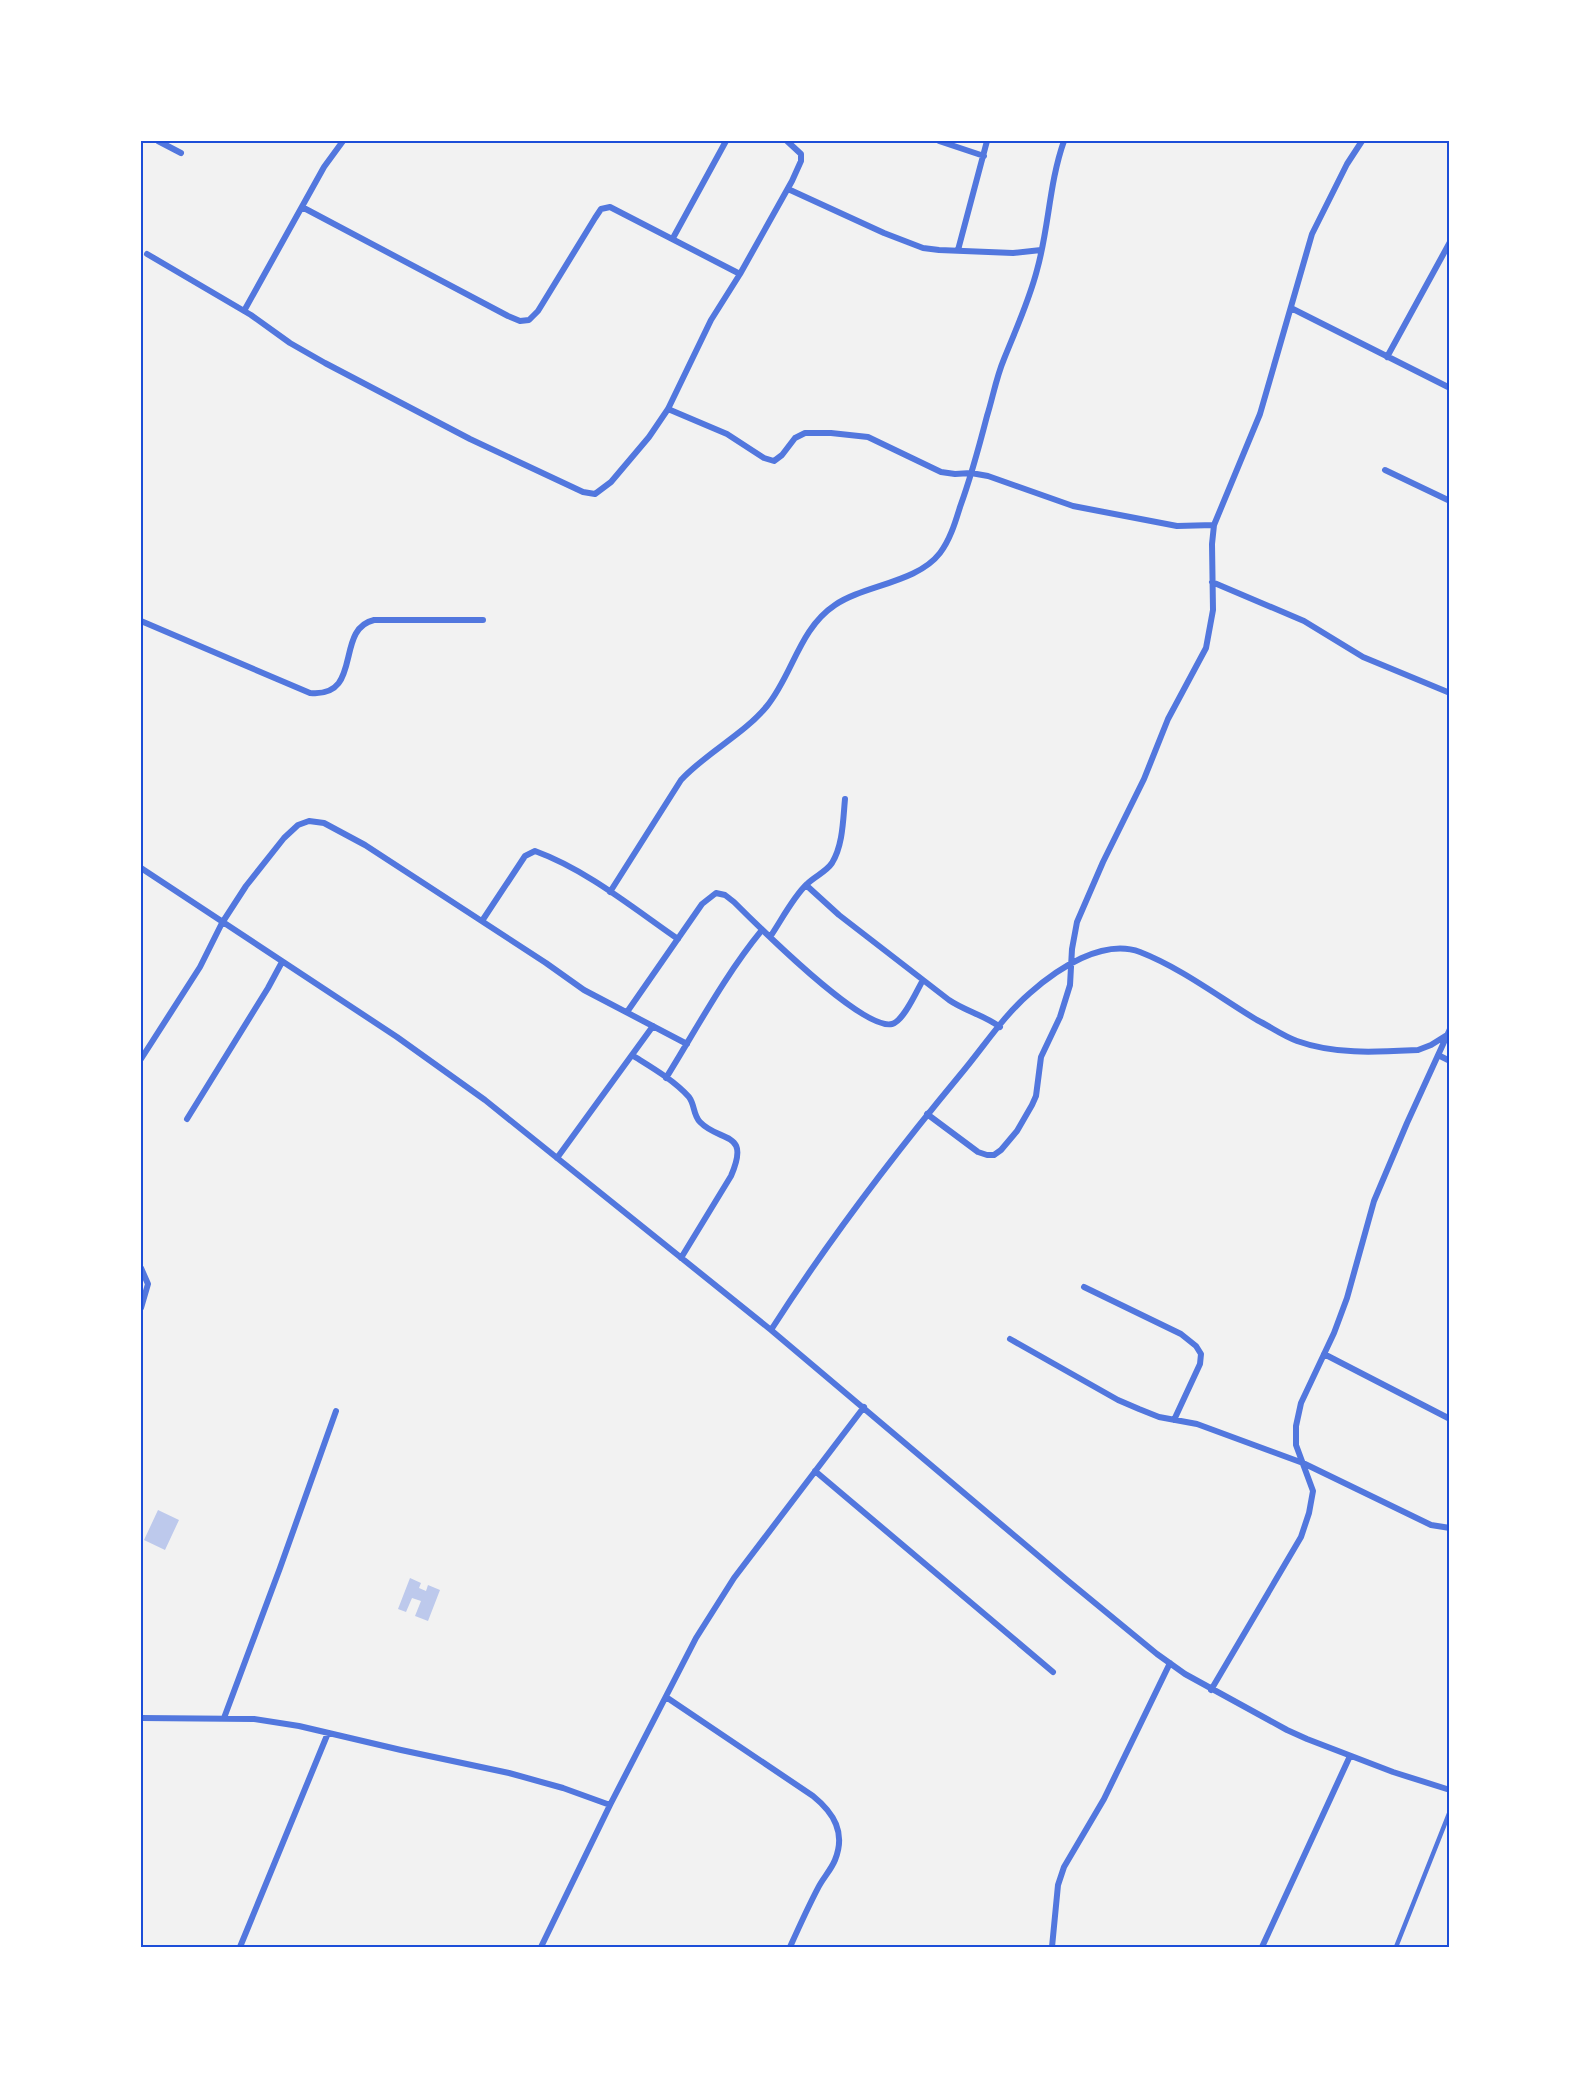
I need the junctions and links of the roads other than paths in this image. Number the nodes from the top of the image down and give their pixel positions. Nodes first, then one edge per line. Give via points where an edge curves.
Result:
1 (158, 141) edge
2 (343, 141) edge
3 (726, 141) edge
4 (787, 141) edge
5 (939, 141) edge
6 (987, 141) edge
7 (1064, 141) edge
8 (1362, 141) edge
9 (182, 153) dead end
10 (984, 156) junction
11 (788, 189) junction
12 (302, 207) junction
13 (673, 238) junction
14 (1450, 242) edge
15 (958, 250) junction
16 (1041, 250) junction
17 (147, 254) dead end
18 (740, 274) junction
19 (1291, 308) junction
20 (244, 311) junction
21 (1388, 357) junction
22 (1450, 388) edge
23 (668, 410) junction
24 (1384, 470) dead end
25 (972, 473) junction
26 (1450, 501) edge
27 (1214, 525) junction
28 (1212, 582) junction
29 (483, 620) dead end
30 (141, 621) edge
31 (1450, 693) edge
32 (845, 799) dead end
33 (141, 868) edge
34 (806, 885) junction
35 (610, 892) junction
36 (482, 921) junction
37 (222, 923) junction
38 (762, 930) junction
39 (770, 938) junction
40 (678, 939) junction
41 (282, 962) junction
42 (1073, 964) junction
43 (923, 980) junction
44 (627, 1012) junction
45 (653, 1026) junction
46 (1000, 1027) junction
47 (1448, 1032) edge
48 (687, 1044) junction
49 (632, 1055) junction
50 (1438, 1055) junction
51 (141, 1059) edge
52 (1450, 1061) edge
53 (666, 1078) junction
54 (927, 1114) junction
55 (187, 1119) dead end
56 (557, 1158) junction
57 (681, 1257) junction
58 (141, 1268) edge
59 (1084, 1287) dead end
60 (141, 1308) edge
61 (771, 1330) junction
62 (1010, 1339) dead end
63 (1324, 1353) junction
64 (864, 1407) junction
65 (336, 1411) dead end
66 (1450, 1419) edge
67 (1174, 1420) junction
68 (1303, 1463) junction
69 (815, 1471) junction
70 (1450, 1528) edge
71 (1170, 1663) junction
72 (1053, 1672) dead end
73 (1210, 1690) junction
74 (666, 1697) junction
75 (141, 1718) edge
76 (224, 1718) junction
77 (328, 1733) junction
78 (1350, 1755) junction
79 (1450, 1790) edge
80 (610, 1805) junction
81 (1450, 1811) edge
82 (240, 1947) edge
83 (541, 1947) edge
84 (790, 1947) edge
85 (1052, 1947) edge
86 (1262, 1947) edge
87 (1396, 1947) edge

1 - 9 street
2 - 12 street
3 - 13 street
4 - 11 street via 801,153 801,162
5 - 10 street
6 - 10 street
7 - 16 street via 1053,178
8 - 19 street via 1312,234
10 - 15 street
11 - 15 street via 907,243
11 - 18 street
12 - 13 street via 520,321 529,320 538,311 602,209 610,207
12 - 20 street
13 - 18 street
14 - 21 street
15 - 16 street
16 - 25 street via 1025,311 996,381
17 - 20 street
18 - 23 street via 711,320
19 - 21 street
19 - 27 street via 1260,414
20 - 23 street via 325,363 470,439 583,492 595,494 603,489
21 - 22 street
23 - 25 street via 726,434 774,461 795,438 806,433 831,433 868,437 941,472
24 - 26 street
25 - 27 street via 1073,506 1177,526
25 - 35 street via 939,554 926,566 835,605 823,616 806,635 768,705 681,780
27 - 28 street
28 - 31 street via 1304,621 1363,657
28 - 42 street via 1212,623 1206,648 1168,719 1082,909 1074,935
29 - 30 street via 365,622 354,636 338,685 320,694
32 - 34 street via 843,827 832,862
33 - 37 street
34 - 39 street
34 - 43 street
35 - 36 street via 567,865 535,851 525,856
35 - 40 street
36 - 37 street via 349,836 324,823 309,821 284,838
36 - 44 street via 584,990
37 - 41 street
37 - 51 street via 200,967
38 - 39 street
38 - 40 street via 734,902 716,893 702,904
38 - 48 street
39 - 43 street via 824,985 885,1024 901,1019
40 - 44 street
41 - 55 street
41 - 56 street via 397,1037
42 - 46 street via 1031,991
42 - 47 street via 1106,949 1139,952 1280,1034 1331,1050 1418,1050
42 - 54 street via 1060,1017 1041,1057 1036,1096 1017,1131 1001,1150 994,1155 978,1152
43 - 46 street via 957,1006
44 - 45 street
45 - 48 street
45 - 49 street
46 - 54 street
47 - 50 street
48 - 53 street
49 - 53 street
49 - 56 street
50 - 52 street
50 - 63 street via 1374,1201 1358,1264
53 - 57 street via 690,1099 702,1125 728,1137 738,1153 731,1176
54 - 61 street via 836,1233
56 - 57 street
57 - 61 street
58 - 60 street via 148,1284
59 - 67 street via 1181,1334 1196,1346 1201,1354 1200,1364
61 - 64 street
62 - 67 street via 1118,1400
63 - 66 street
63 - 68 street via 1301,1403 1296,1426 1296,1445
64 - 69 street
64 - 71 street
65 - 76 street
67 - 68 street
68 - 70 street via 1431,1526
68 - 73 street via 1313,1491 1301,1537
69 - 72 street
69 - 74 street via 734,1578 696,1638
71 - 73 street
71 - 85 street via 1104,1799 1064,1867 1058,1885
73 - 78 street via 1287,1730
74 - 80 street
74 - 84 street via 813,1796 835,1818 840,1844 835,1860
75 - 76 street
76 - 77 street via 254,1719
77 - 80 street via 509,1773
77 - 82 street
78 - 79 street
78 - 86 street
80 - 83 street
81 - 87 lane

